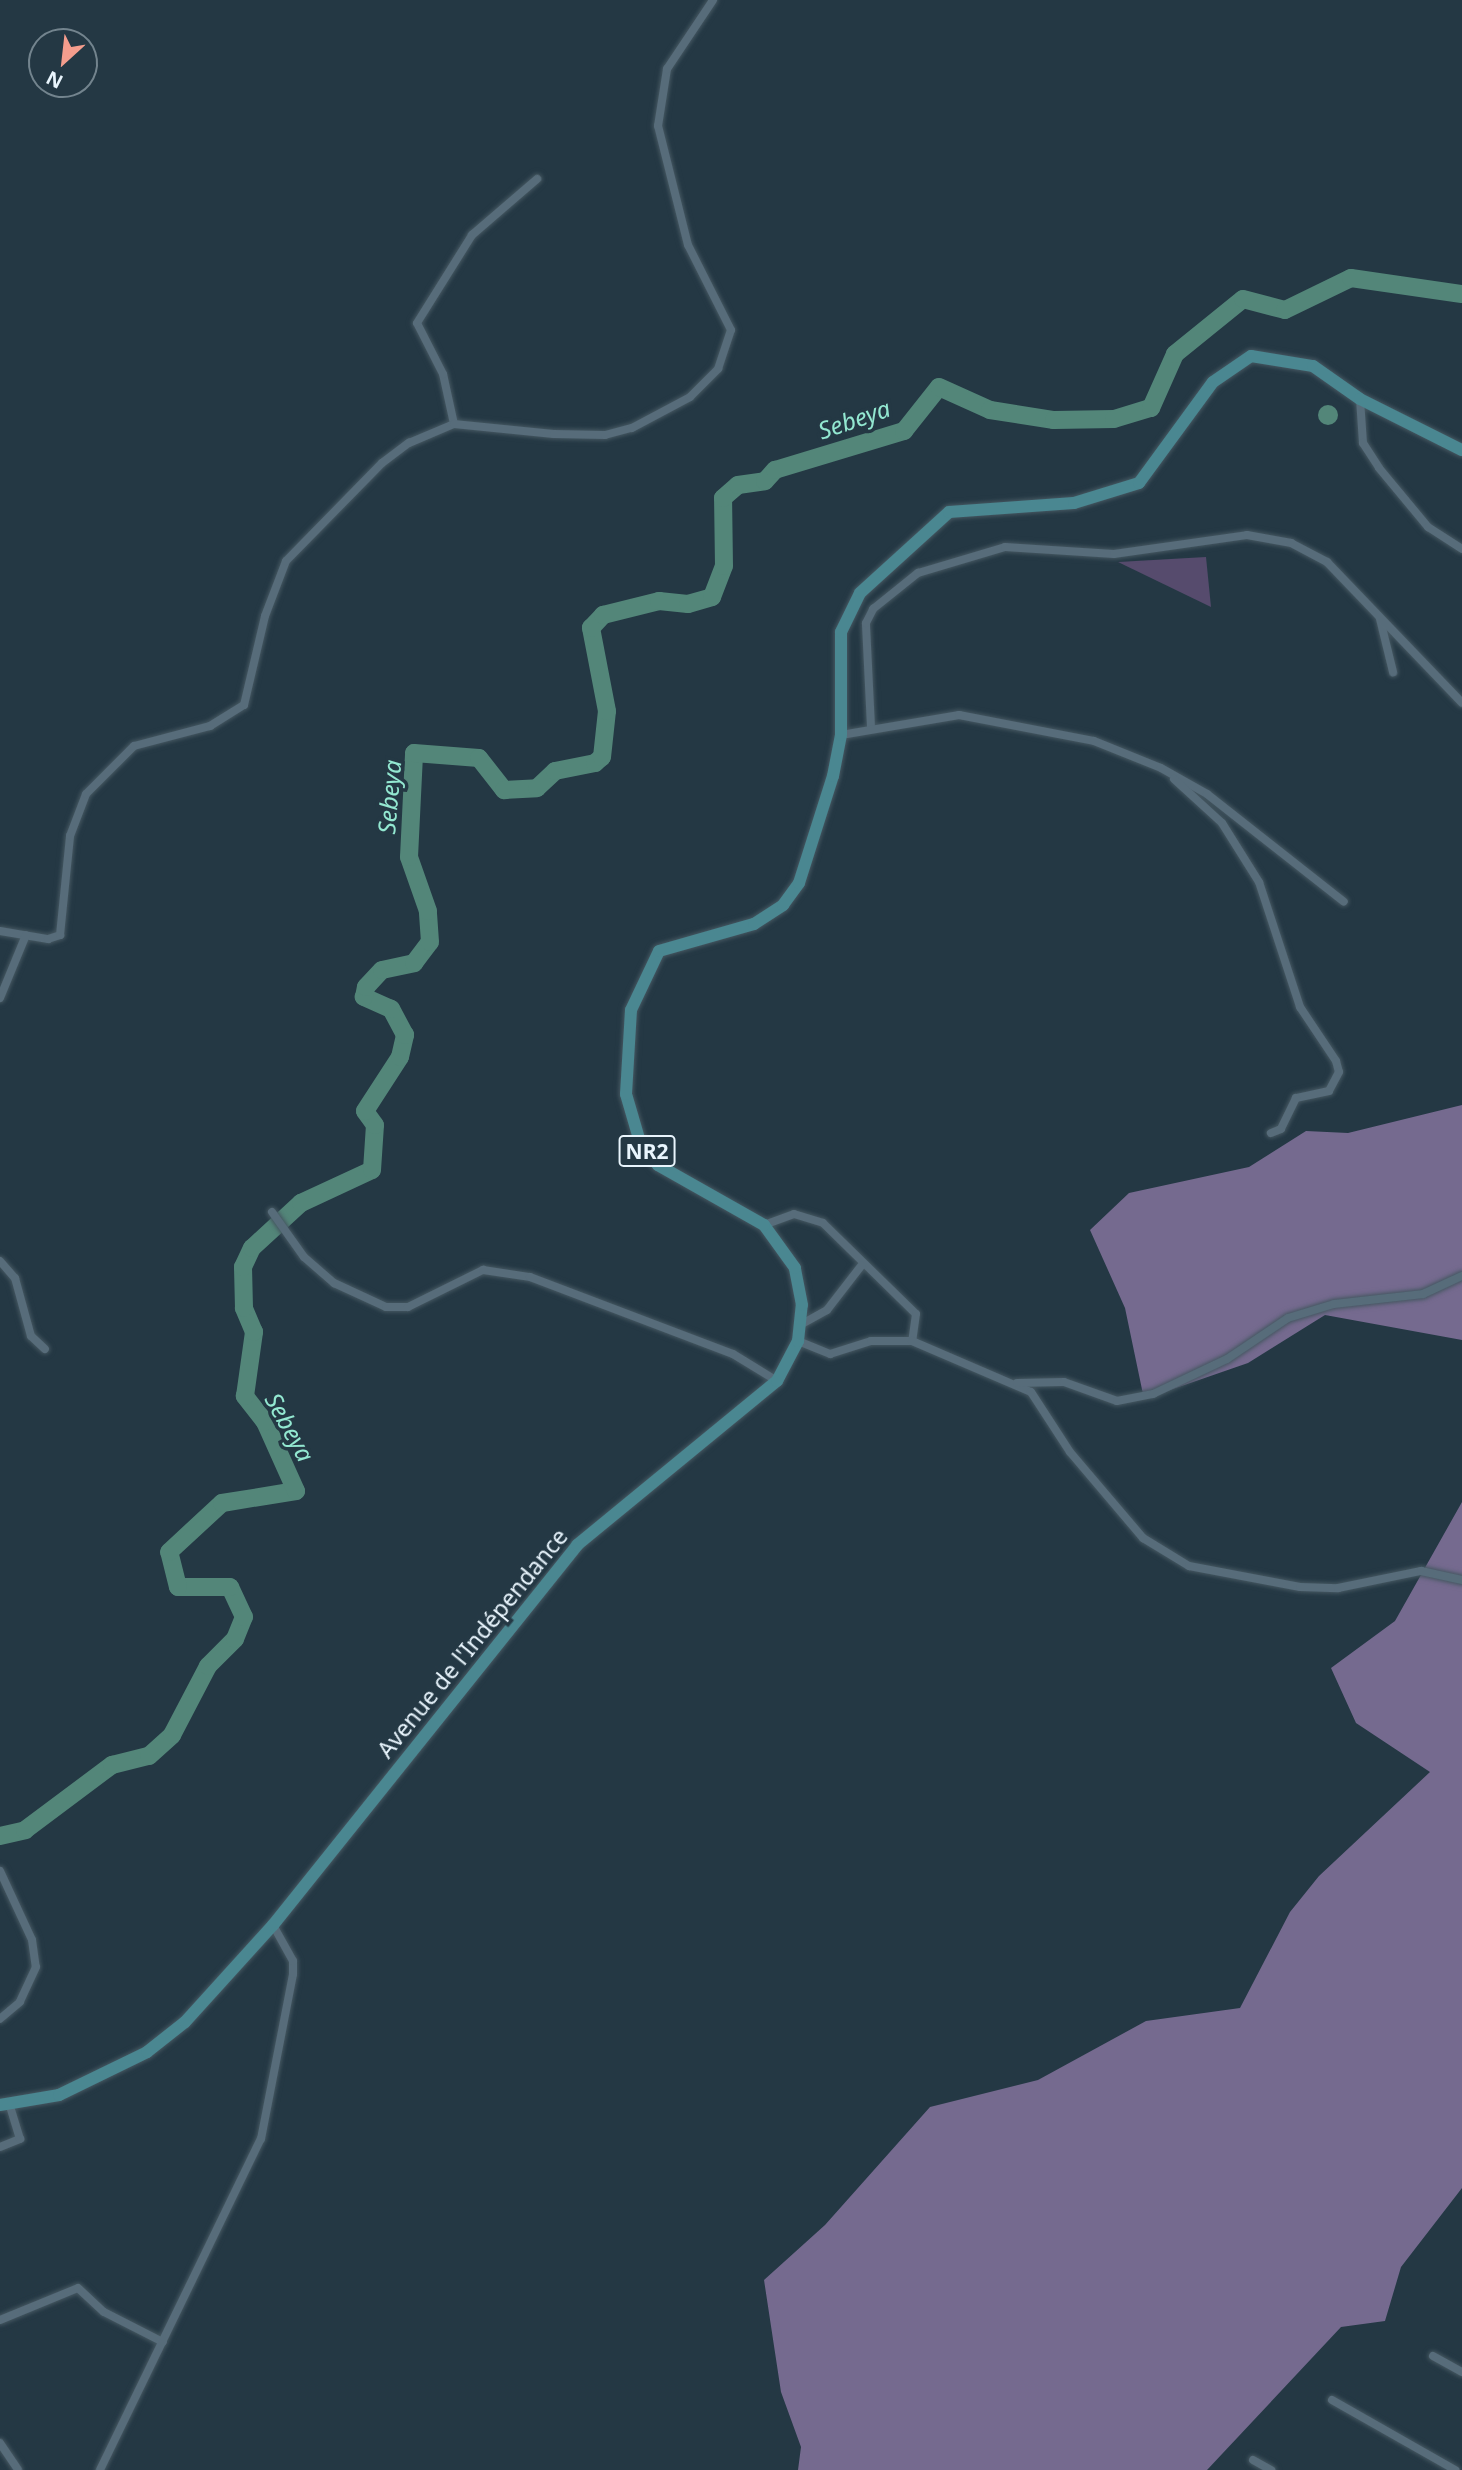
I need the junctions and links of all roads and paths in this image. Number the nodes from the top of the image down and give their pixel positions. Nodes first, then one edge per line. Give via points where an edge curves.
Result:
1 (713, 0) edge
2 (537, 179) dead end
3 (1360, 399) junction
4 (453, 424) junction
5 (1462, 450) edge
6 (1462, 549) edge
7 (1379, 616) junction
8 (1394, 672) dead end
9 (1462, 703) edge
10 (871, 727) junction
11 (841, 735) junction
12 (1161, 768) junction
13 (1344, 902) dead end
14 (0, 931) edge
15 (26, 935) junction
16 (0, 998) edge
17 (1271, 1133) dead end
18 (275, 1215) dead end
19 (764, 1225) junction
20 (0, 1261) edge
21 (861, 1266) junction
22 (1462, 1276) edge
23 (800, 1325) junction
24 (799, 1341) junction
25 (912, 1341) junction
26 (45, 1349) dead end
27 (777, 1381) junction
28 (1014, 1383) junction
29 (1462, 1580) edge
30 (0, 1871) edge
31 (273, 1925) junction
32 (0, 2019) edge
33 (5, 2105) edge
34 (0, 2147) edge
35 (0, 2320) edge
36 (163, 2342) junction
37 (1433, 2356) dead end
38 (1462, 2372) edge
39 (1332, 2400) dead end
40 (0, 2443) edge
41 (1253, 2460) dead end
42 (18, 2470) edge
43 (100, 2470) edge
44 (1271, 2470) edge
45 (1455, 2470) edge

1 - 4 street via 667,69 658,126 688,245 731,330 718,369 661,415 605,435
2 - 4 street via 472,235 417,323 443,374
3 - 5 highway, Avenue de l'Indépendance / NR2
3 - 6 street via 1363,443 1379,468 1428,527
3 - 11 highway, Avenue de l'Indépendance / NR2 via 1313,366 1272,354 1251,356 1213,382 1139,483 1074,503 949,513 898,554 847,612 841,632
4 - 15 street via 382,463 286,562 268,606 244,705 210,726 134,746 102,774 79,806 70,836 64,926 48,939
7 - 8 street
7 - 9 street
7 - 10 street via 1327,562 1270,538 1247,535 1114,554 1005,547 918,573 873,609 864,635
10 - 11 street
10 - 12 street via 935,716 998,719 1094,741
11 - 19 highway, Avenue de l'Indépendance / NR2 via 807,863 783,905 754,924 659,951 631,1010 626,1094 640,1142 658,1165
12 - 13 street via 1271,839
12 - 17 street via 1237,845 1280,932 1300,1007 1336,1061 1339,1072 1328,1091 1296,1098 1281,1129
14 - 15 street
15 - 16 street
18 - 27 street via 304,1257 334,1283 386,1307 408,1307 483,1270 530,1277 733,1354
19 - 21 street via 809,1215
19 - 23 highway, Avenue de l'Indépendance / NR2 via 794,1268
20 - 26 street via 15,1278 31,1336
21 - 23 street via 827,1310
21 - 25 street via 915,1314
22 - 28 street via 1423,1294 1334,1304 1288,1318 1227,1359 1153,1394 1117,1401 1064,1382
23 - 24 highway, Avenue de l'Indépendance / NR2
24 - 25 street via 830,1354 871,1341
24 - 27 highway, Avenue de l'Indépendance / NR2
25 - 28 street
27 - 31 highway, Avenue de l'Indépendance / NR2 via 577,1545
28 - 29 street via 1042,1404 1070,1452 1143,1538 1189,1566 1300,1587 1338,1588 1420,1571
30 - 32 street via 32,1940 36,1967 19,2002
31 - 33 highway, Avenue de l'Indépendance / NR2 via 185,2022 147,2052 60,2095
31 - 36 street via 293,1961 293,1974 268,2115
33 - 34 street via 20,2139
35 - 36 street via 78,2288 104,2312
36 - 43 street
37 - 38 street
39 - 45 street
40 - 42 street
41 - 44 street

